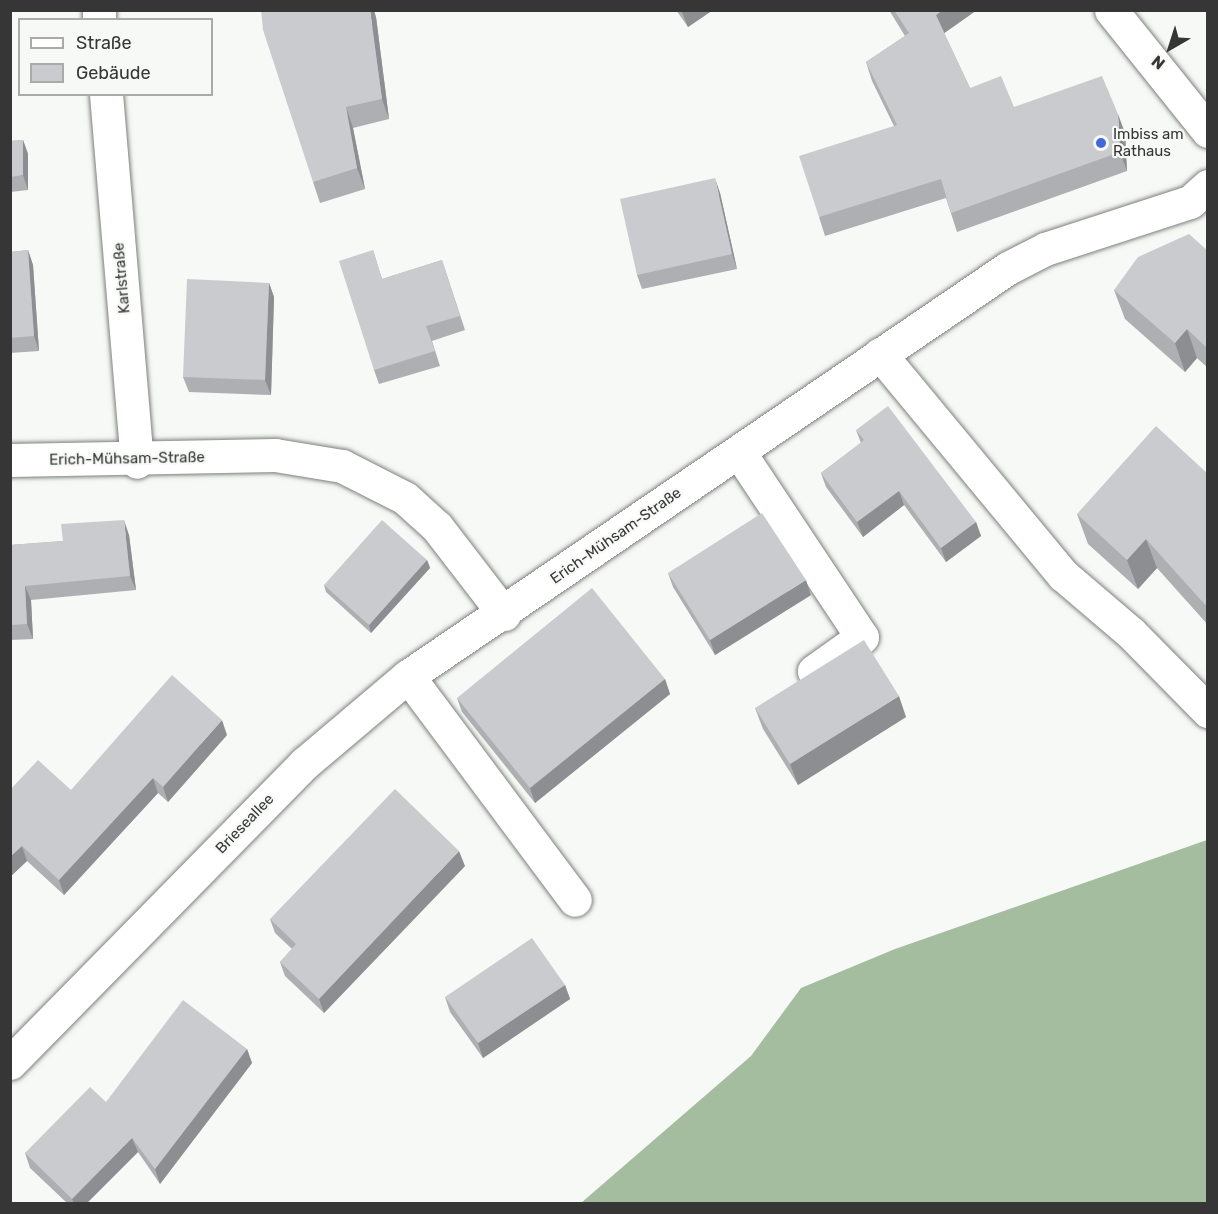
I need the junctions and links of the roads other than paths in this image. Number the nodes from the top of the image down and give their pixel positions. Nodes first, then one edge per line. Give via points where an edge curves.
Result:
1 (1112, 10) edge
2 (106, 96) edge
3 (1208, 131) edge
4 (1208, 186) edge
5 (880, 354) junction
6 (739, 452) junction
7 (10, 460) edge
8 (138, 462) junction
9 (504, 614) junction
10 (814, 671) edge
11 (408, 676) junction
12 (1208, 711) edge
13 (575, 900) dead end
14 (10, 1063) edge

1 - 3 street
2 - 8 street, Karlstraße
4 - 5 street, Erich-Mühsam-Straße via 1190,202 1046,249 1018,263
5 - 6 street, Erich-Mühsam-Straße
5 - 12 street via 1063,575 1131,633
6 - 9 street, Erich-Mühsam-Straße
6 - 10 street via 862,637
7 - 8 street, Erich-Mühsam-Straße
8 - 9 street, Erich-Mühsam-Straße via 275,455 342,466 405,498 437,527
9 - 11 street, Brieseallee
11 - 13 street
11 - 14 street, Brieseallee via 305,763

